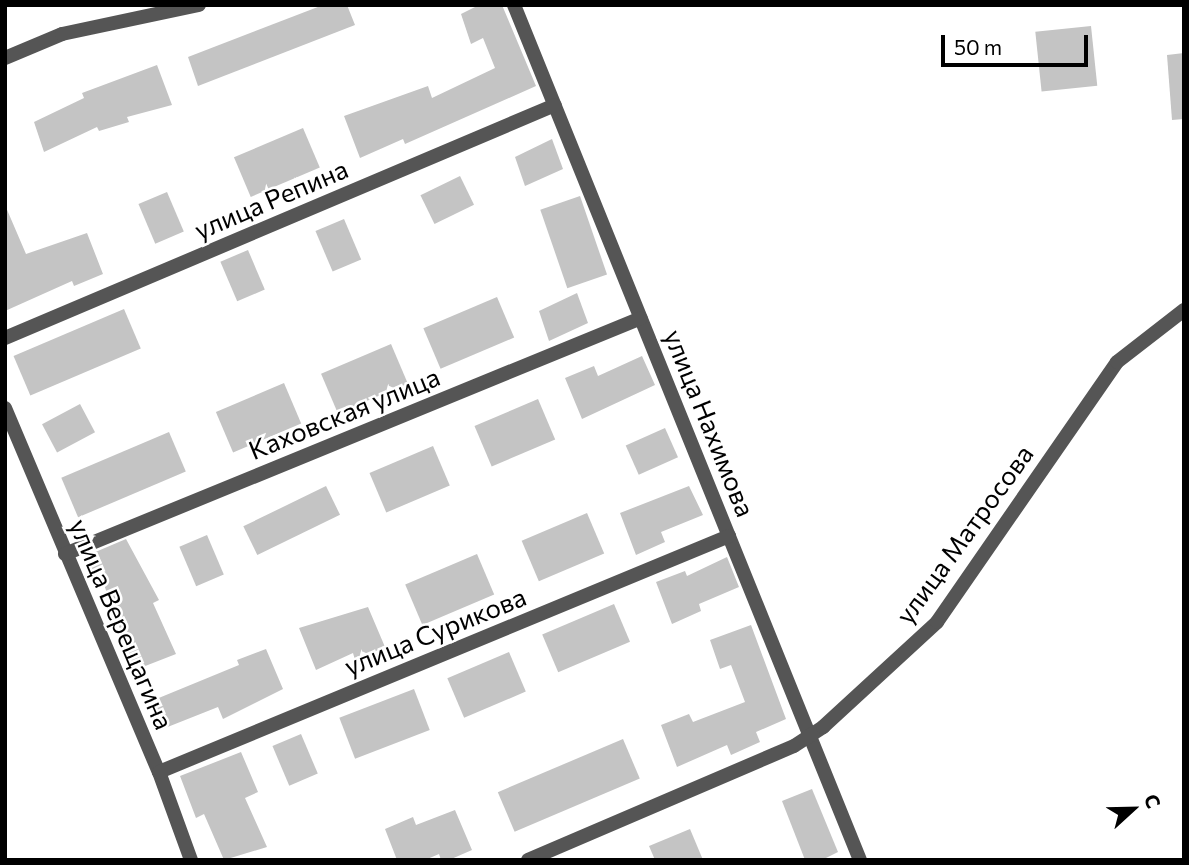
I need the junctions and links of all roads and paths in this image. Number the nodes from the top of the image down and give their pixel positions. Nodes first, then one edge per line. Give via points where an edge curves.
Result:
1 (199, 5) edge
2 (514, 5) edge
3 (5, 58) edge
4 (555, 105) junction
5 (1184, 310) edge
6 (641, 318) junction
7 (5, 338) edge
8 (5, 408) edge
9 (729, 536) junction
10 (65, 554) junction
11 (810, 735) junction
12 (159, 772) junction
13 (191, 860) edge
14 (528, 860) edge
15 (860, 860) edge

1 - 3 street via 62,34
2 - 4 street, улица Нахимова
4 - 6 street, улица Нахимова
4 - 7 street, улица Репина
5 - 11 street, улица Матросова via 1117,362 937,622 880,678
6 - 9 street, улица Нахимова
6 - 10 street, Каховская улица
8 - 10 street, улица Верещагина
9 - 11 street, улица Нахимова
9 - 12 street, улица Сурикова
10 - 12 street, улица Верещагина
11 - 14 street, улица Матросова
11 - 15 street, улица Нахимова
12 - 13 street, улица Верещагина

